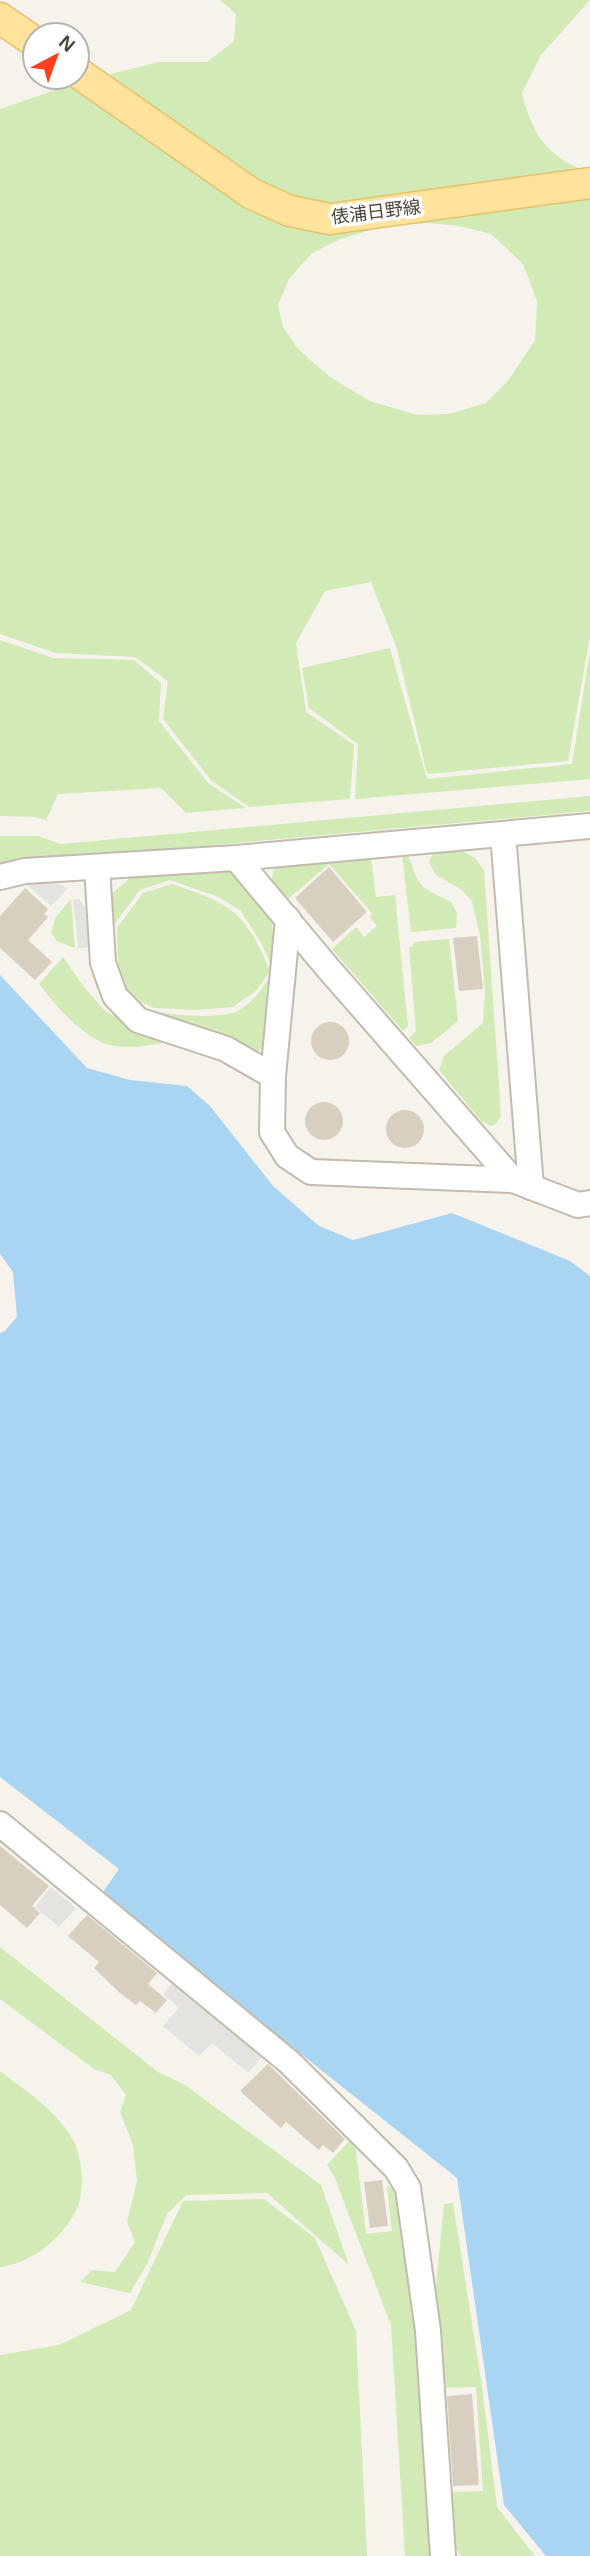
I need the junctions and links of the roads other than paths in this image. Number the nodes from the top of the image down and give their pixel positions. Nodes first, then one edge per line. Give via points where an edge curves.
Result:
1 (0, 18) edge
2 (21, 32) edge
3 (91, 82) edge
4 (590, 183) edge
5 (590, 826) edge
6 (503, 834) junction
7 (236, 858) junction
8 (97, 867) junction
9 (0, 877) edge
10 (288, 919) junction
11 (273, 1076) junction
12 (522, 1183) junction
13 (590, 1203) edge
14 (0, 1824) edge
15 (443, 2556) edge

1 - 2 main road
3 - 4 main road, 俵浦日野線 via 252,194 290,211 330,219
5 - 6 street
6 - 7 street
6 - 12 street
7 - 8 street
7 - 10 street
8 - 9 street
8 - 11 street via 103,963 115,996 138,1020 226,1049
10 - 11 street
10 - 12 street
11 - 12 street via 272,1132 287,1156 312,1172
12 - 13 street via 578,1205
14 - 15 street via 289,2062 396,2168 408,2188 428,2331

